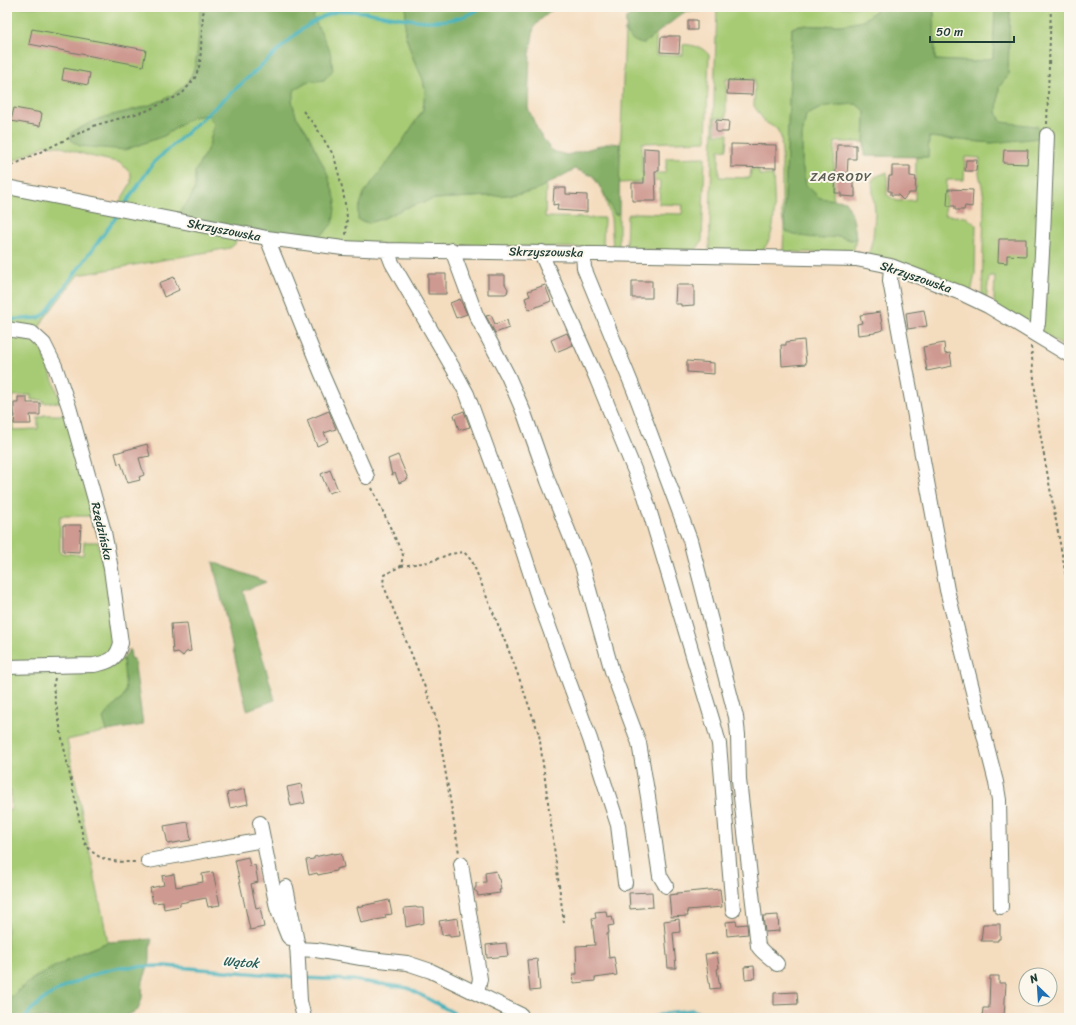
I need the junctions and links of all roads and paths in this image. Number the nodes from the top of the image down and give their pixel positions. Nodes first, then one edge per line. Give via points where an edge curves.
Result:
1 (205, 7) edge
2 (1051, 7) edge
3 (303, 111) dead end
4 (1046, 135) joint
5 (7, 168) edge
6 (7, 187) edge
7 (267, 238) junction
8 (343, 248) junction
9 (387, 250) junction
10 (452, 250) junction
11 (542, 252) junction
12 (583, 253) junction
13 (891, 266) junction
14 (7, 329) edge
15 (1034, 334) junction
16 (1069, 355) edge
17 (366, 477) joint
18 (401, 566) junction
19 (1069, 594) edge
20 (60, 665) junction
21 (7, 667) edge
22 (260, 823) dead end
23 (263, 840) junction
24 (148, 861) joint
25 (461, 864) joint
26 (625, 883) dead end
27 (666, 886) dead end
28 (286, 887) dead end
29 (1002, 907) dead end
30 (733, 910) dead end
31 (564, 922) dead end
32 (297, 946) junction
33 (778, 964) dead end
34 (477, 993) junction
35 (521, 1015) dead end
36 (304, 1018) edge

1 - 5 path via 200,64 195,78 182,94 146,111 96,125
2 - 4 path
3 - 8 path via 334,156 343,191 346,217
4 - 15 street via 1038,323
6 - 7 street, Skrzyszowska
7 - 8 street, Skrzyszowska
7 - 17 street
8 - 9 street, Skrzyszowska
9 - 10 street, Skrzyszowska
9 - 26 street via 392,264 453,368 469,401 590,739 616,819
10 - 11 street, Skrzyszowska
10 - 27 street via 476,315 524,413 582,565 614,678 638,743 660,876
11 - 12 street, Skrzyszowska
11 - 30 street via 645,496 715,729 719,744
12 - 13 street, Skrzyszowska via 856,259
12 - 33 street via 584,268 634,390 690,540 736,717 739,780 758,946 762,953
13 - 15 street, Skrzyszowska via 968,296
13 - 29 street via 890,281 947,590 996,782 999,800
14 - 20 street, Rzędzińska via 32,333 44,344 55,366 104,532 111,569 121,643 119,650 107,662 94,665
15 - 16 street, Skrzyszowska
15 - 19 path via 1031,343 1038,422
17 - 18 path via 403,555
18 - 25 path via 384,575 383,584 437,722
18 - 31 path via 429,562 464,552 472,561 513,661 539,734
20 - 21 street, Rzędzińska
20 - 24 path via 55,675 54,687 84,842 89,850 100,858 127,862
22 - 23 street
23 - 24 street
23 - 32 street via 277,908 288,936
25 - 34 street via 480,979
28 - 32 street
32 - 34 street via 361,958 407,963 431,971
32 - 36 street via 300,998
34 - 35 street

